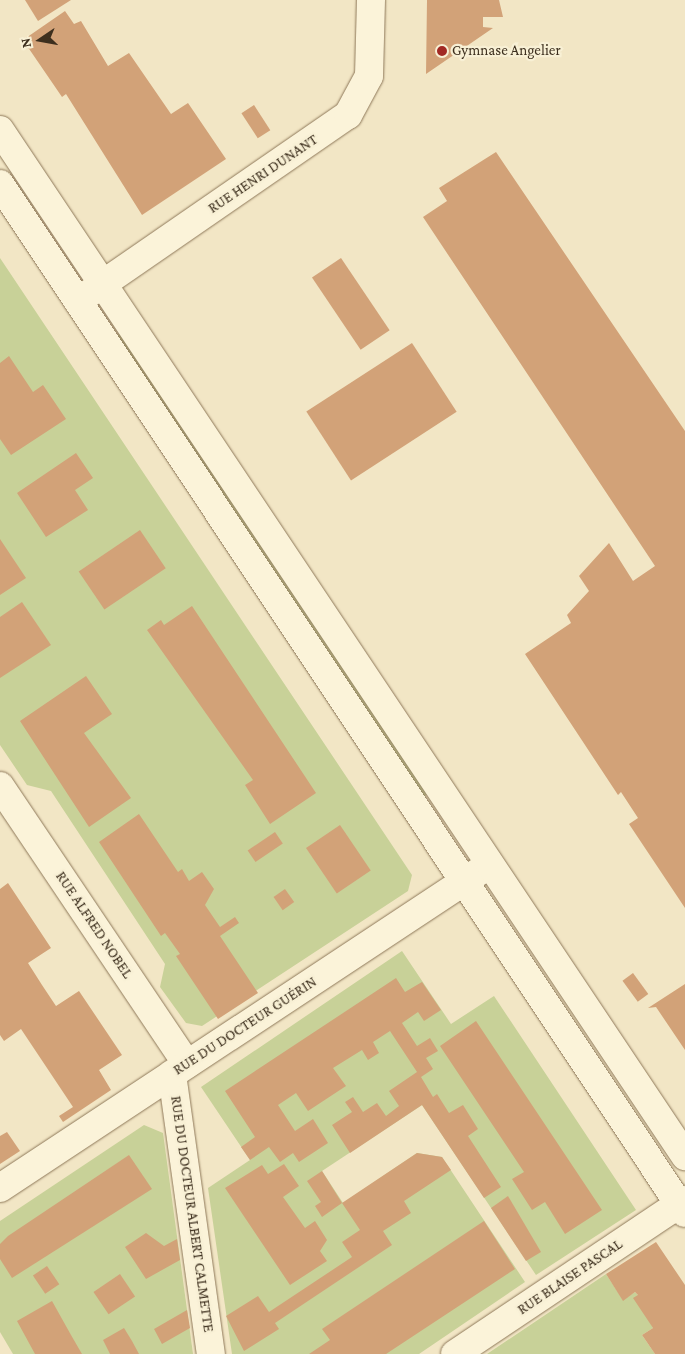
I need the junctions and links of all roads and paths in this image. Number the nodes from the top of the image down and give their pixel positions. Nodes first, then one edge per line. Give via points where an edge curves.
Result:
1 (371, 0) edge
2 (0, 130) edge
3 (0, 184) edge
4 (103, 284) junction
5 (78, 301) junction
6 (0, 786) edge
7 (489, 865) junction
8 (465, 881) junction
9 (180, 1069) junction
10 (685, 1156) edge
11 (0, 1188) edge
12 (683, 1206) edge
13 (211, 1354) edge
14 (455, 1354) edge

1 - 4 main road, RUE HENRI DUNANT via 371,45 364,91 348,115
2 - 4 main road
3 - 5 main road
4 - 5 main road, RUE HENRI DUNANT
4 - 7 main road
5 - 8 main road
6 - 9 main road, RUE ALFRED NOBEL
7 - 8 main road, RUE DU DOCTEUR GUÉRIN
7 - 10 main road
8 - 9 main road, RUE DU DOCTEUR GUÉRIN
8 - 12 main road
9 - 11 main road, RUE DU DOCTEUR GUÉRIN
9 - 13 main road, RUE DU DOCTEUR ALBERT CALMETTE
12 - 14 main road, RUE BLAISE PASCAL

